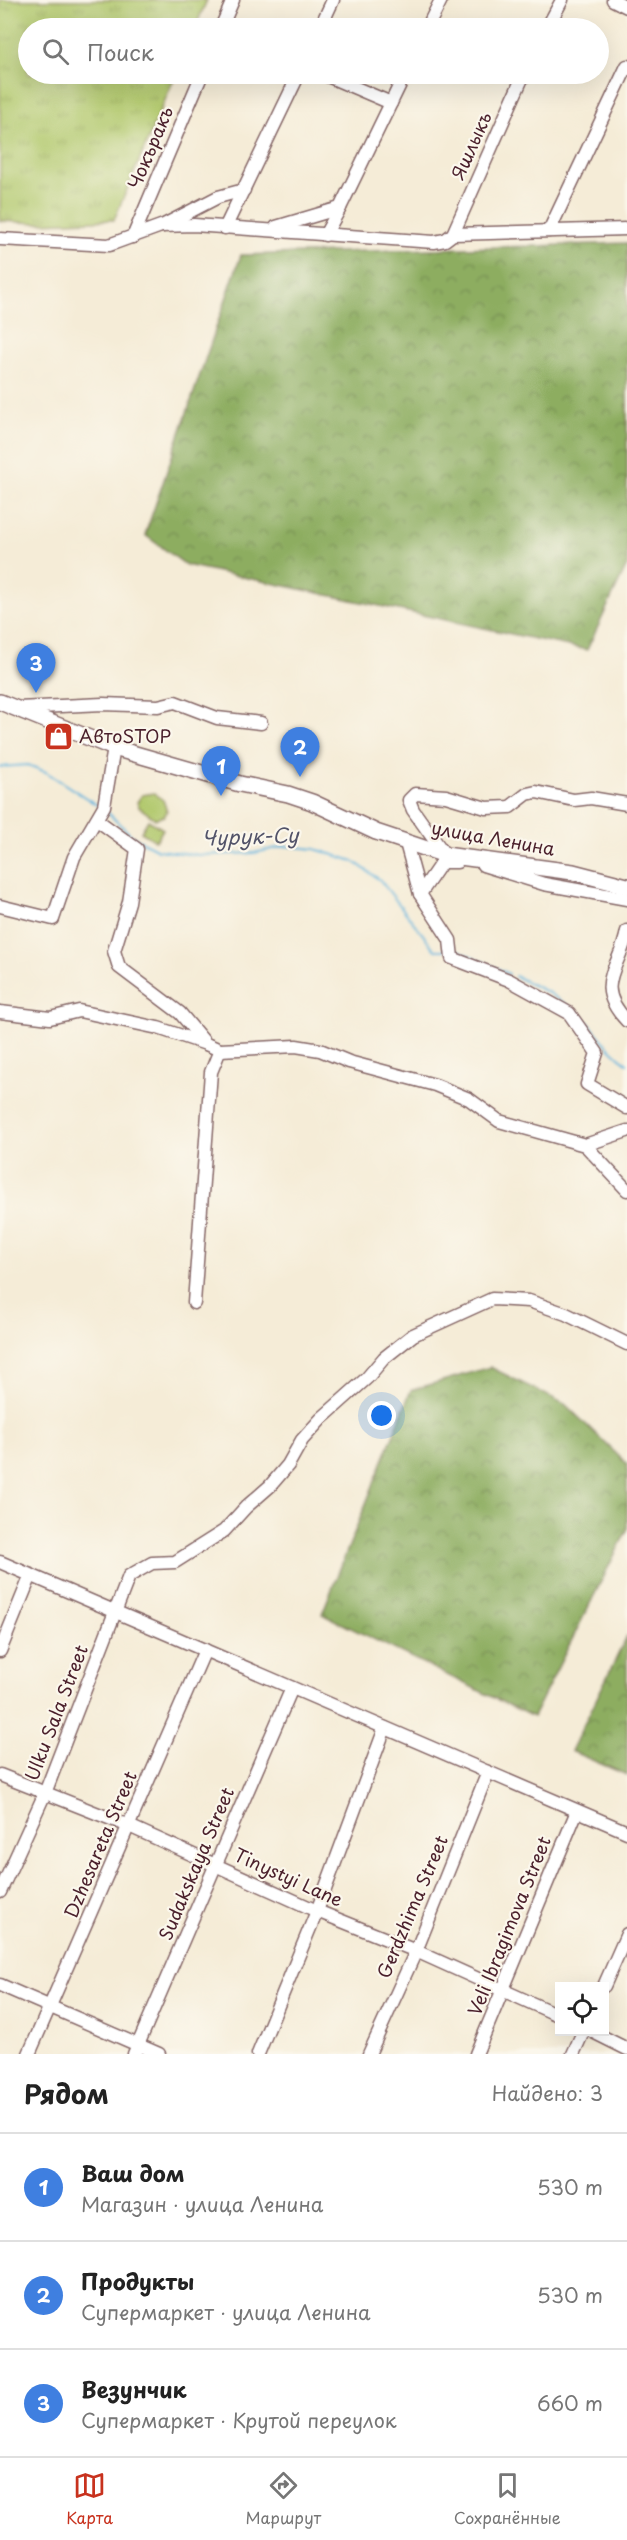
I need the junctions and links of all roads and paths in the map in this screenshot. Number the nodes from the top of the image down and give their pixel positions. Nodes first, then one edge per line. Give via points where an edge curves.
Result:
1 (233, 0) edge
2 (333, 0) edge
3 (441, 0) edge
4 (562, 0) edge
5 (613, 0) edge
6 (627, 7) edge
7 (225, 18) edge
8 (325, 18) edge
9 (432, 18) edge
10 (552, 18) edge
11 (627, 66) edge
12 (198, 84) edge
13 (294, 84) edge
14 (346, 84) edge
15 (400, 84) edge
16 (520, 84) edge
17 (391, 103) junction
18 (244, 190) junction
19 (340, 208) junction
20 (161, 226) junction
21 (225, 228) junction
22 (627, 229) edge
23 (269, 230) junction
24 (549, 231) junction
25 (453, 234) junction
26 (325, 235) junction
27 (133, 237) junction
28 (0, 239) edge
29 (0, 702) edge
30 (18, 708) junction
31 (261, 723) dead end
32 (114, 748) junction
33 (627, 804) edge
34 (100, 814) junction
35 (406, 843) junction
36 (445, 855) junction
37 (627, 886) edge
38 (420, 894) junction
39 (627, 899) edge
40 (0, 906) edge
41 (627, 931) edge
42 (0, 1012) edge
43 (627, 1021) edge
44 (206, 1044) junction
45 (220, 1050) junction
46 (627, 1108) edge
47 (627, 1133) edge
48 (585, 1145) junction
49 (627, 1190) edge
50 (194, 1303) dead end
51 (627, 1344) edge
52 (0, 1562) edge
53 (32, 1575) junction
54 (115, 1611) junction
55 (205, 1650) junction
56 (0, 1651) edge
57 (292, 1688) junction
58 (385, 1728) junction
59 (488, 1772) junction
60 (0, 1775) edge
61 (45, 1793) junction
62 (577, 1811) junction
63 (129, 1826) junction
64 (627, 1832) edge
65 (217, 1866) junction
66 (0, 1892) edge
67 (317, 1911) junction
68 (627, 1934) edge
69 (416, 1951) junction
70 (606, 1982) edge
71 (0, 1985) edge
72 (504, 1991) junction
73 (50, 2006) junction
74 (555, 2014) edge
75 (581, 2036) edge
76 (602, 2036) edge
77 (136, 2049) edge
78 (627, 2049) edge
79 (30, 2054) edge
80 (159, 2054) edge
81 (258, 2054) edge
82 (369, 2054) edge
83 (476, 2054) edge
84 (573, 2054) edge

1 - 7 street
2 - 8 street
3 - 9 street
4 - 10 street
5 - 6 street
11 - 24 street
12 - 27 street, Чокъракъ
13 - 18 street
14 - 17 street
15 - 17 street
16 - 25 street, Яшлыкъ
17 - 19 street
18 - 20 street via 218,197
18 - 21 street
19 - 23 street
19 - 26 street
20 - 21 street
20 - 27 street
21 - 23 street
22 - 24 street
23 - 26 street
24 - 25 street
25 - 26 street via 434,242
27 - 28 street via 92,246
29 - 30 main road, улица Ленина
30 - 31 street via 158,706 176,702 217,718
30 - 32 main road, улица Ленина
32 - 34 street
32 - 35 main road, улица Ленина via 288,794
33 - 36 street via 536,792 510,807 486,808 446,796 415,794 409,800 413,810
34 - 40 street via 74,857 53,919
34 - 44 street via 138,849 129,902 114,951 119,967 180,1013
35 - 36 main road, улица Ленина
35 - 38 street
36 - 37 main road, улица Ленина via 573,872
38 - 39 street via 442,862 473,862 544,884
38 - 46 street via 450,940 452,958 518,984 569,1013 597,1053 586,1084
41 - 43 street via 609,981 612,999
42 - 44 street via 50,1018 78,1011 158,1028
44 - 45 street
45 - 48 street via 296,1046 320,1050 349,1062 435,1085 470,1099 499,1121
45 - 50 street via 211,1072
47 - 48 street
48 - 49 street
51 - 54 street, Ulku Sala Street via 530,1301 492,1299 412,1335 321,1419 276,1479 224,1531 175,1562 152,1563 129,1576
52 - 53 street
53 - 54 street
53 - 56 street
54 - 55 street
54 - 61 street, Ulku Sala Street
55 - 57 street
55 - 63 street, Dzhesareta Street
57 - 58 street
57 - 65 street, Sudakskaya Street
58 - 59 street
58 - 67 street
59 - 62 street
59 - 69 street, Gerdzhima Street
60 - 61 street, Tinystyi Lane
61 - 63 street, Tinystyi Lane
61 - 66 street, Ulku Sala Street
62 - 64 street
62 - 72 street, Veli Ibragimova Street
63 - 65 street, Tinystyi Lane
63 - 73 street, Dzhesareta Street
65 - 67 street, Tinystyi Lane
65 - 77 street, Sudakskaya Street
67 - 69 street, Tinystyi Lane
67 - 81 street
68 - 70 street
69 - 72 street, Tinystyi Lane
69 - 82 street, Gerdzhima Street
71 - 73 street
72 - 74 street, Tinystyi Lane
72 - 83 street, Veli Ibragimova Street
73 - 77 street
73 - 79 street, Dzhesareta Street
75 - 84 street
76 - 78 street
77 - 80 street

